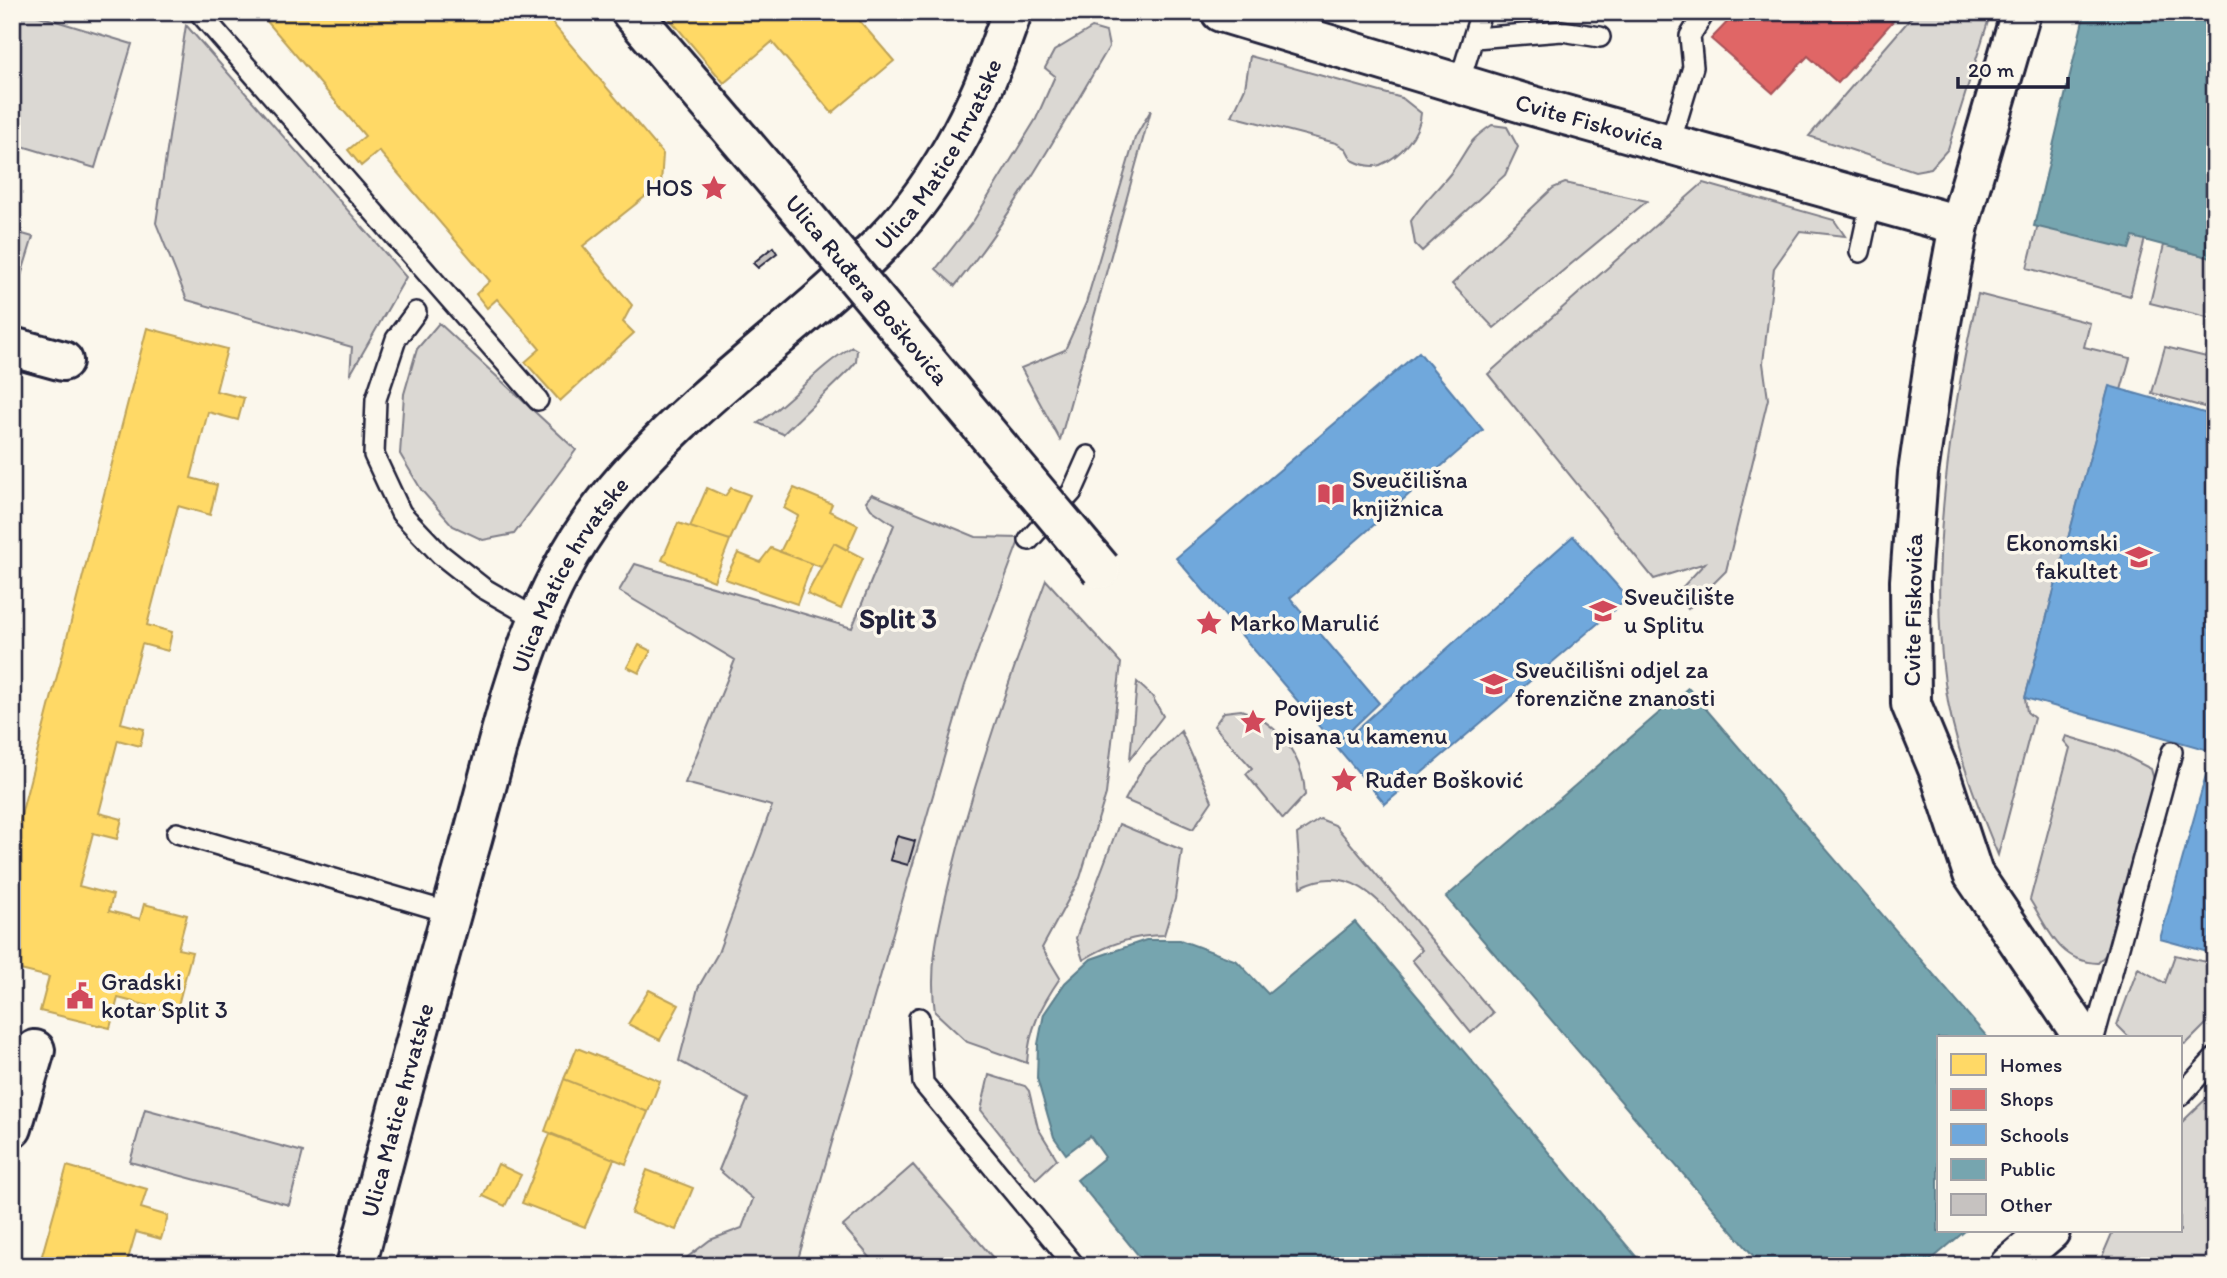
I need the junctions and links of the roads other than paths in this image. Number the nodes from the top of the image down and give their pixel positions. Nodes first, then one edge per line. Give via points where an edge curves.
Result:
1 (199, 12) edge
2 (631, 12) edge
3 (1012, 12) edge
4 (1221, 12) edge
5 (1481, 12) edge
6 (1705, 12) edge
7 (2021, 12) edge
8 (1600, 37) dead end
9 (1475, 38) junction
10 (1459, 83) junction
11 (1670, 143) junction
12 (1871, 201) junction
13 (1959, 225) junction
14 (1860, 252) dead end
15 (416, 312) dead end
16 (12, 346) edge
17 (62, 361) dead end
18 (538, 400) dead end
19 (1088, 456) dead end
20 (1029, 540) dead end
21 (1101, 569) dead end
22 (537, 619) junction
23 (2172, 752) dead end
24 (177, 833) dead end
25 (451, 913) junction
26 (919, 1018) dead end
27 (2083, 1036) edge
28 (2095, 1036) edge
29 (35, 1050) dead end
30 (2215, 1058) edge
31 (2182, 1094) edge
32 (12, 1128) edge
33 (2049, 1232) edge
34 (356, 1266) edge
35 (1076, 1266) edge
36 (2009, 1266) edge

1 - 18 lane
2 - 21 street, Ulica Ruđera Boškovića, bridge
3 - 22 street, Ulica Matice hrvatske via 972,113 932,183 885,240 650,450 599,511 564,564
4 - 10 street, Cvite Fiskovića
5 - 9 lane
6 - 11 lane via 1690,36 1693,67
7 - 13 street, Cvite Fiskovića
8 - 9 lane via 1562,31
9 - 10 lane
10 - 11 street, Cvite Fiskovića
11 - 12 street, Cvite Fiskovića
12 - 13 street, Cvite Fiskovića
12 - 14 lane
13 - 27 street, Cvite Fiskovića via 1918,473 1910,582 1911,704 1973,874
15 - 22 lane via 396,340 376,400 374,455 401,513 440,554 483,588
16 - 17 street
19 - 20 lane via 1072,492
22 - 25 street, Ulica Matice hrvatske
23 - 28 lane
24 - 25 lane
25 - 34 street, Ulica Matice hrvatske
26 - 35 lane via 923,1083
29 - 32 street
30 - 31 lane
33 - 36 street

